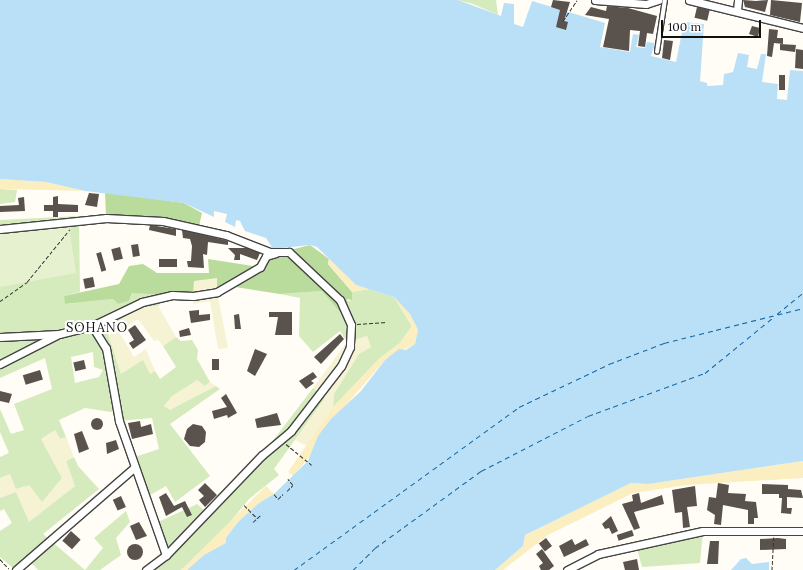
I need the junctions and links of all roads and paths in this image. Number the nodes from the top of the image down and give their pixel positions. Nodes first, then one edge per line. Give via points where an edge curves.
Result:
1 (577, 0) edge
2 (595, 0) edge
3 (658, 0) edge
4 (665, 0) edge
5 (689, 0) edge
6 (738, 0) edge
7 (737, 10) junction
8 (562, 21) dead end
9 (803, 28) edge
10 (657, 52) dead end
11 (77, 220) junction
12 (0, 229) edge
13 (280, 252) junction
14 (0, 301) edge
15 (387, 322) dead end
16 (351, 325) junction
17 (92, 326) junction
18 (59, 334) junction
19 (0, 337) edge
20 (0, 364) edge
21 (281, 439) junction
22 (312, 465) dead end
23 (135, 467) junction
24 (288, 480) dead end
25 (287, 491) dead end
26 (274, 494) dead end
27 (283, 494) dead end
28 (244, 505) dead end
29 (262, 514) dead end
30 (257, 518) junction
31 (253, 522) dead end
32 (775, 531) junction
33 (803, 531) edge
34 (166, 555) junction
35 (0, 559) edge
36 (10, 570) edge
37 (16, 570) edge
38 (146, 570) edge
39 (567, 570) edge
40 (772, 570) edge

1 - 8 path
2 - 3 street via 646,4
4 - 10 lane
5 - 7 street
6 - 7 street
7 - 9 street
11 - 12 street
11 - 13 street via 163,221 226,235 270,252
11 - 14 path via 27,282
13 - 16 street via 289,252 340,300
13 - 17 street via 266,256 260,267 217,292 194,296 172,295 142,302
15 - 16 path
16 - 21 street via 350,348 341,366 291,430
17 - 18 street
17 - 23 street via 106,348 117,413
18 - 19 street
18 - 20 street
21 - 22 path
21 - 34 street
23 - 34 street
23 - 37 street
24 - 25 path via 293,485
26 - 27 path via 278,499
28 - 30 path
29 - 30 path
30 - 31 path
32 - 33 street
32 - 39 street via 704,531 598,554
32 - 40 path
34 - 38 street
35 - 36 path

